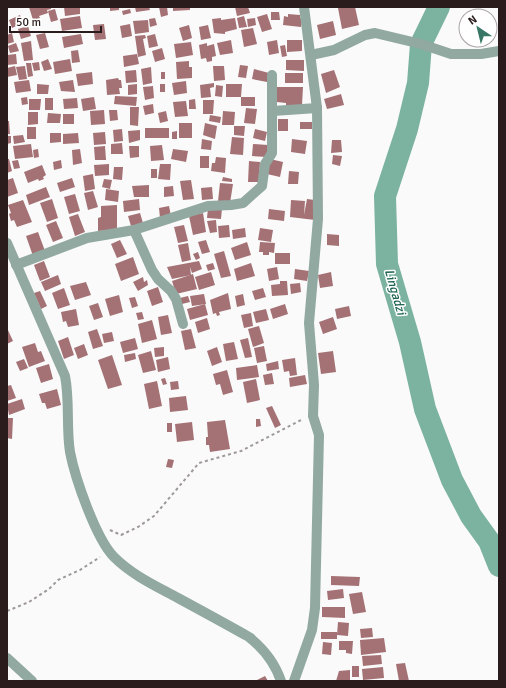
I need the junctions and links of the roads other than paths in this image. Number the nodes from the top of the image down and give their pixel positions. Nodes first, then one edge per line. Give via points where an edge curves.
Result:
1 (304, 7) edge
2 (499, 51) edge
3 (311, 55) junction
4 (272, 75) dead end
5 (317, 108) junction
6 (273, 111) junction
7 (134, 230) junction
8 (7, 243) edge
9 (16, 265) junction
10 (183, 324) dead end
11 (7, 658) edge
12 (32, 681) edge
13 (281, 681) edge
14 (294, 681) edge

1 - 3 street
2 - 3 street via 451,54 375,33 334,50
3 - 5 street
4 - 6 street
5 - 6 street
5 - 14 street via 318,219 309,323 314,385 313,416 319,435 315,608 312,630
6 - 7 street via 272,153 265,164 262,186 259,190 243,203 208,206
7 - 9 street via 87,238
7 - 10 street via 152,270 176,299
8 - 9 street
9 - 13 street via 65,376 68,388 70,453 95,525 108,550 114,558 138,576 249,637 270,658
11 - 12 street

